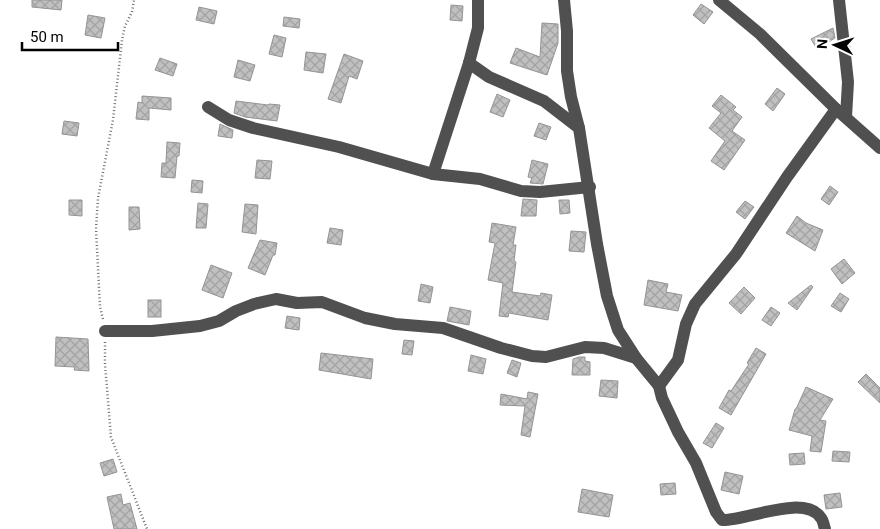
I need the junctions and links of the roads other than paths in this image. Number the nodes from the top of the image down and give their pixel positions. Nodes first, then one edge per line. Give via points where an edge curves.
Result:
1 (478, 0) edge
2 (564, 0) edge
3 (719, 0) edge
4 (839, 0) edge
5 (469, 63) junction
6 (208, 107) dead end
7 (836, 109) junction
8 (846, 118) junction
9 (580, 128) junction
10 (880, 148) edge
11 (433, 174) junction
12 (590, 187) junction
13 (105, 331) road end
14 (636, 358) junction
15 (659, 386) junction
16 (824, 529) edge

1 - 5 street via 478,28
2 - 9 street via 567,71
3 - 7 street via 760,34
4 - 8 street via 848,82
5 - 9 street via 489,77 544,101
5 - 11 street
6 - 11 street via 229,120 253,128 339,146
7 - 8 street
7 - 15 street via 736,254 695,304 686,324 678,360
8 - 10 street
9 - 12 street
11 - 12 street via 480,179 521,191
12 - 14 street via 607,296 618,330
13 - 14 street via 200,326 254,304 276,299 297,303 322,302 365,318 443,328 532,356 546,357 585,347 604,348
14 - 15 street
15 - 16 street via 722,520 732,521 788,507 802,507 821,517

